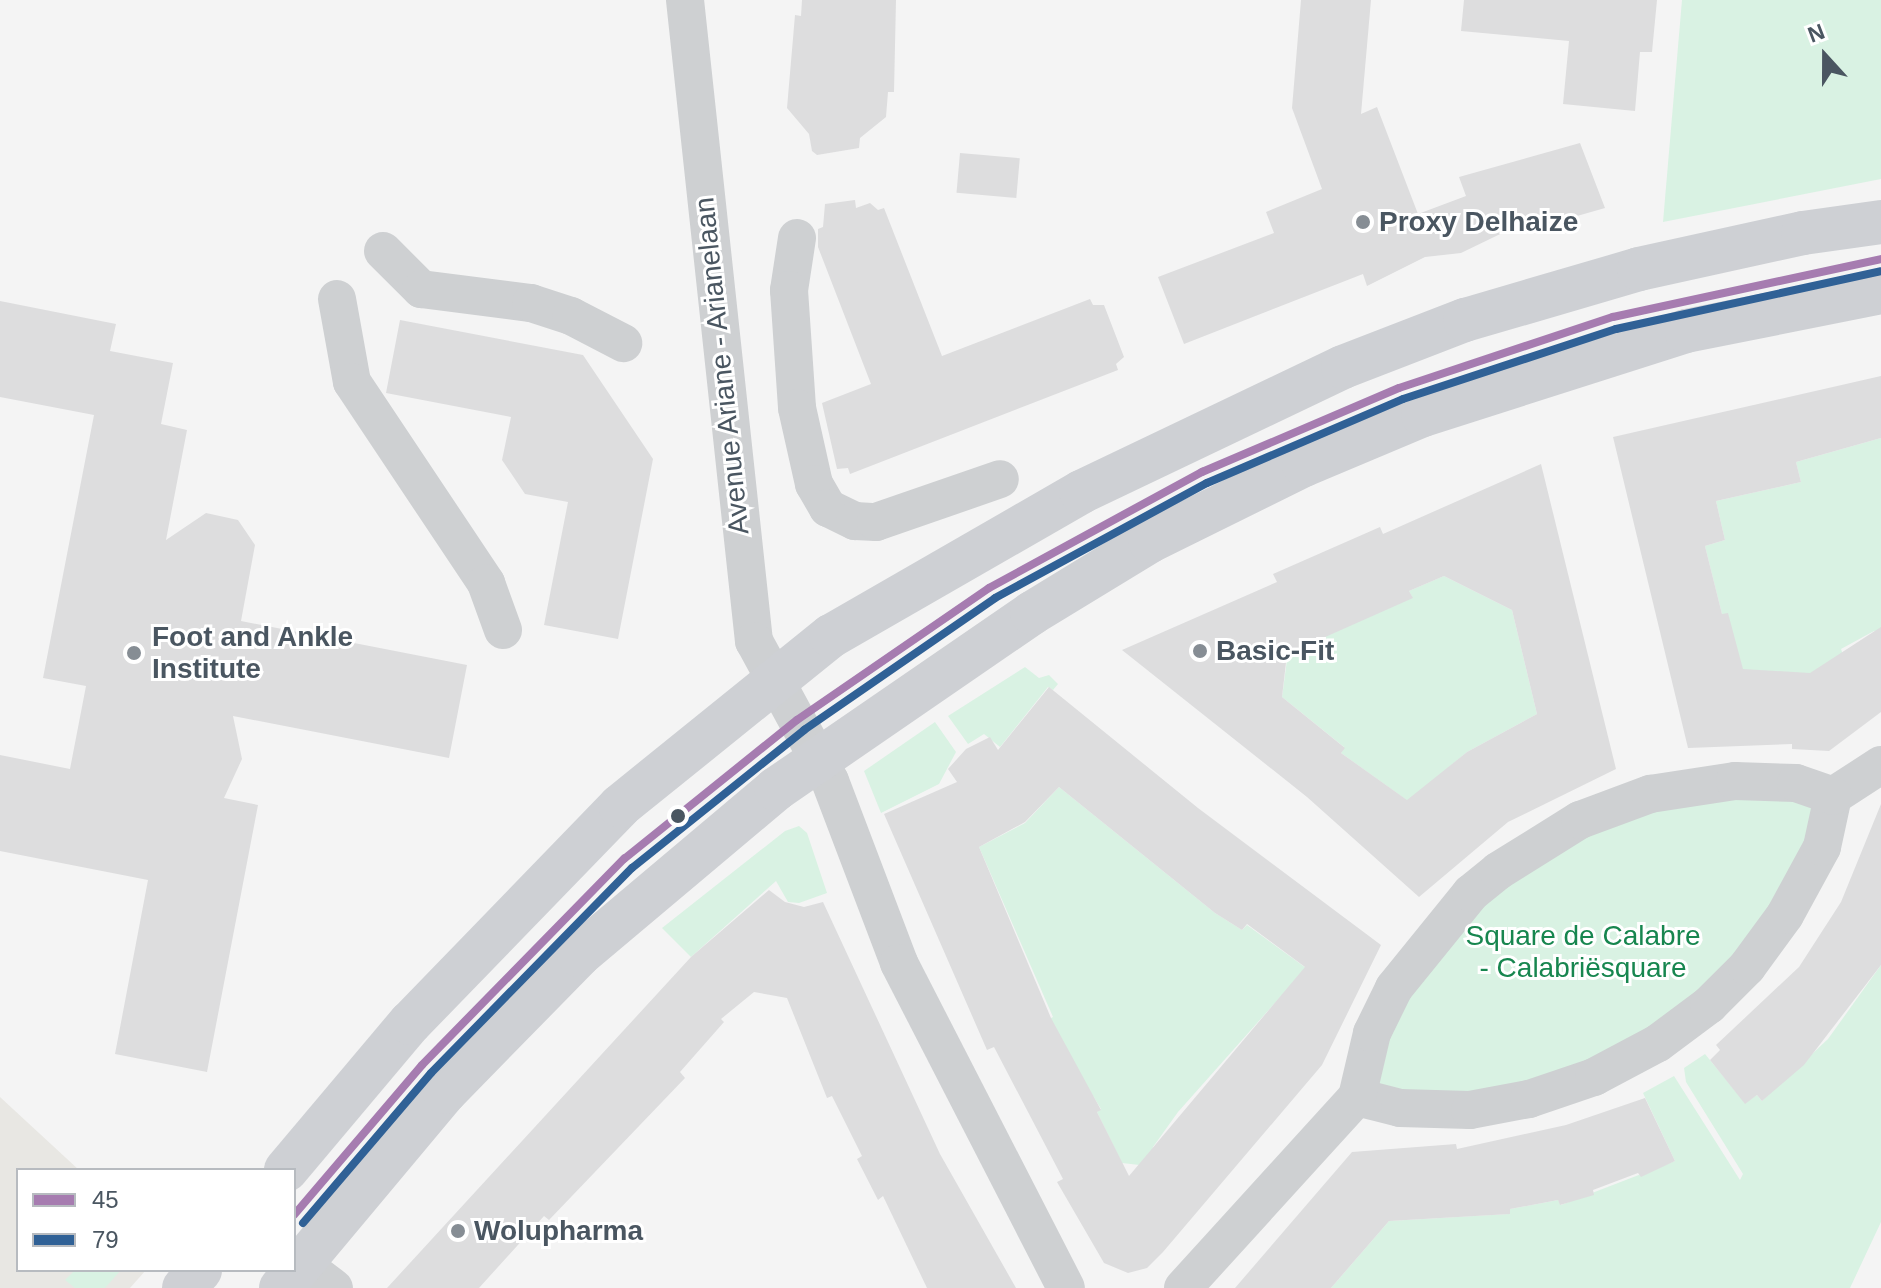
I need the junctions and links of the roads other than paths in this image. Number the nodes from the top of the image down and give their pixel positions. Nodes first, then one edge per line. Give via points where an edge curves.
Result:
1 (685, 0) edge
2 (1881, 222) edge
3 (797, 238) dead end
4 (383, 251) dead end
5 (1881, 292) edge
6 (337, 299) dead end
7 (623, 343) dead end
8 (1000, 479) dead end
9 (503, 630) dead end
10 (775, 679) junction
11 (819, 761) junction
12 (1881, 765) edge
13 (1833, 796) junction
14 (1357, 1097) junction
15 (288, 1168) edge
16 (198, 1272) edge
17 (306, 1280) edge
18 (184, 1288) edge
19 (1066, 1288) edge
20 (1183, 1288) edge

1 - 10 street, Avenue Ariane - Arianelaan via 749,624
2 - 10 main road via 1803,233 1639,269 1465,320 1343,367 1081,492 831,636
3 - 8 street via 789,290 797,408 814,484 828,508 855,521 876,522
4 - 7 street via 421,289 531,303 571,316
5 - 11 main road via 1686,331 1560,368 1423,415 1304,465 1150,541 1032,613
6 - 9 street via 352,382 486,583
10 - 11 street, Avenue Ariane - Arianelaan
10 - 15 main road via 620,806 410,1023
11 - 17 main road via 776,789 569,964 445,1092
11 - 19 street, Avenue Ariane - Arianelaan via 899,963
12 - 13 street
13 - 14 street via 1822,847 1785,915 1718,996 1658,1043 1594,1077 1529,1099 1470,1110 1400,1108
13 - 14 street via 1796,783 1735,781 1650,794 1530,846 1471,893 1394,988 1372,1033
14 - 20 street
16 - 18 main road

